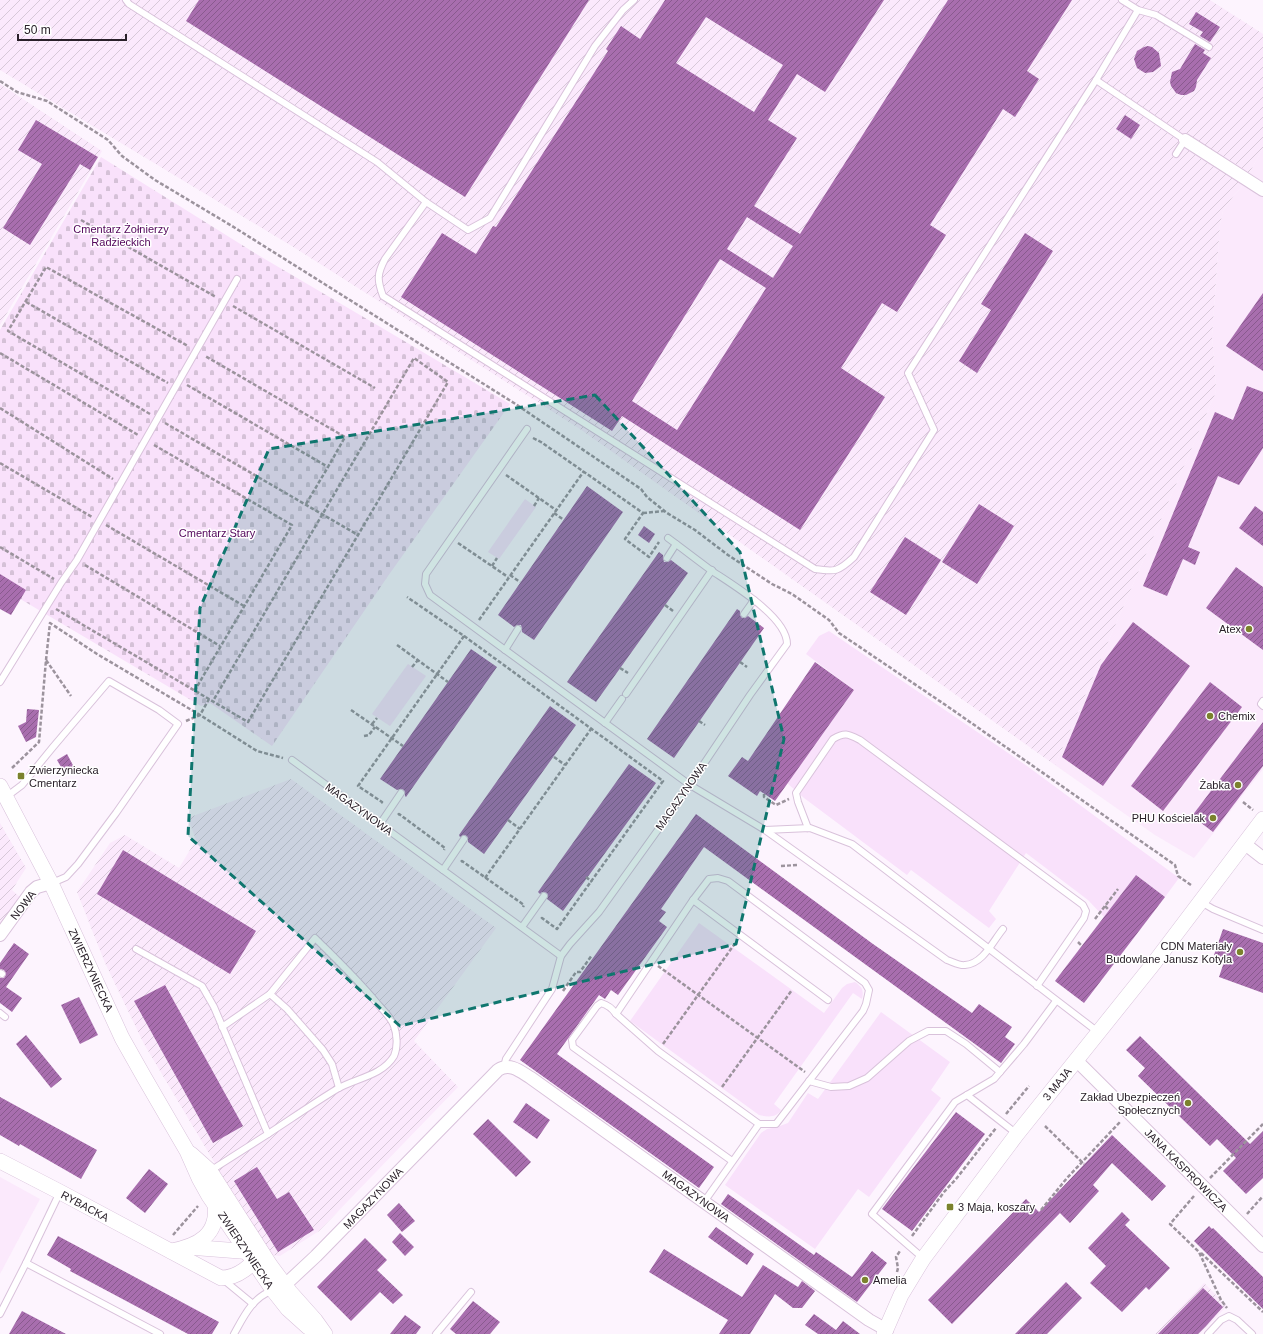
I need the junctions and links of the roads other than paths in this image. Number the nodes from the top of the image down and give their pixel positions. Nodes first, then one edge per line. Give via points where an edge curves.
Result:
1 (126, 0) edge
2 (634, 0) edge
3 (1122, 0) edge
4 (1138, 10) junction
5 (1209, 47) dead end
6 (1096, 80) junction
7 (1185, 140) junction
8 (1176, 154) dead end
9 (1263, 190) edge
10 (426, 202) junction
11 (237, 279) dead end
12 (527, 429) dead end
13 (668, 538) dead end
14 (676, 544) junction
15 (667, 558) dead end
16 (712, 570) junction
17 (754, 600) junction
18 (744, 614) dead end
19 (518, 629) dead end
20 (505, 650) junction
21 (0, 682) edge
22 (1263, 701) edge
23 (1263, 706) edge
24 (605, 723) junction
25 (292, 760) road end
26 (690, 785) junction
27 (3, 791) edge
28 (401, 793) dead end
29 (1263, 819) edge
30 (380, 824) junction
31 (808, 828) junction
32 (765, 830) junction
33 (464, 839) dead end
34 (1245, 844) junction
35 (1263, 858) edge
36 (443, 870) junction
37 (51, 883) junction
38 (544, 896) dead end
39 (693, 900) junction
40 (1201, 902) junction
41 (522, 927) junction
42 (1003, 929) dead end
43 (1263, 930) edge
44 (0, 935) edge
45 (988, 948) junction
46 (136, 949) dead end
47 (561, 956) junction
48 (1037, 986) junction
49 (270, 994) junction
50 (828, 1000) dead end
51 (1056, 1001) junction
52 (616, 1014) junction
53 (222, 1028) junction
54 (1098, 1032) junction
55 (1076, 1060) junction
56 (504, 1067) junction
57 (1000, 1072) junction
58 (811, 1079) junction
59 (339, 1088) junction
60 (967, 1095) junction
61 (759, 1124) junction
62 (268, 1134) junction
63 (1017, 1134) junction
64 (0, 1161) edge
65 (732, 1161) junction
66 (204, 1174) junction
67 (60, 1192) junction
68 (208, 1202) junction
69 (704, 1202) junction
70 (171, 1244) junction
71 (1263, 1246) edge
72 (188, 1247) junction
73 (254, 1256) junction
74 (923, 1259) junction
75 (26, 1263) junction
76 (221, 1278) junction
77 (278, 1287) junction
78 (472, 1292) dead end
79 (253, 1304) junction
80 (0, 1314) edge
81 (886, 1332) edge
82 (160, 1334) edge
83 (234, 1334) edge
84 (324, 1334) edge
85 (436, 1334) edge
86 (1208, 1334) edge
87 (1252, 1334) edge

1 - 10 lane via 377,162
2 - 10 lane via 595,46 490,218 468,230
3 - 4 lane
4 - 5 lane via 1156,16
4 - 6 lane
6 - 7 lane
6 - 10 lane via 908,373 934,430 854,557 842,568 831,572 815,569 382,296 378,280 381,267
7 - 8 lane
7 - 9 street
11 - 21 lane via 77,560
12 - 20 lane via 426,574 424,584 430,595
13 - 14 lane
14 - 15 lane
14 - 16 lane
16 - 17 lane
16 - 24 lane
17 - 18 lane
17 - 26 lane, MAGAZYNOWA via 784,631 787,638 786,647 750,695
19 - 20 lane
20 - 24 lane
22 - 23 lane
24 - 26 lane
25 - 30 lane, MAGAZYNOWA
26 - 32 lane
26 - 47 lane, MAGAZYNOWA via 599,912
27 - 37 street, ZWIERZYNIECKA
27 - 37 lane via 22,785 110,681 178,724 78,864 66,877
28 - 30 lane
29 - 34 street, 3 MAJA
30 - 36 lane, MAGAZYNOWA
31 - 32 lane
31 - 45 lane via 852,844
31 - 48 lane via 796,793 832,739 841,734 848,734 860,740 1086,908 1086,915
32 - 45 lane via 947,960 964,966 976,962
33 - 36 lane
34 - 35 street
34 - 40 street, 3 MAJA
36 - 41 lane, MAGAZYNOWA
37 - 44 street, NOWA via 37,887 31,892
37 - 66 street, ZWIERZYNIECKA via 122,1038
38 - 41 lane
39 - 50 lane
39 - 52 lane
39 - 58 lane via 709,878 728,881 866,983 869,990 863,1011
40 - 43 lane via 1212,910
40 - 54 street, 3 MAJA
41 - 47 lane, MAGAZYNOWA
42 - 45 lane
45 - 48 lane
46 - 53 lane via 202,986
47 - 56 lane, MAGAZYNOWA via 552,989 506,1059
48 - 51 lane
49 - 53 lane
49 - 59 lane via 287,1009 323,1050 332,1064
49 - 59 lane via 315,938 360,982 388,1015 396,1034 394,1055 387,1064 371,1075
51 - 54 lane
51 - 57 lane
52 - 61 lane via 658,1051
52 - 65 lane via 607,1005 601,1003 597,1006 572,1040 573,1047
53 - 62 lane
54 - 55 street, 3 MAJA
55 - 63 street, 3 MAJA
55 - 71 street, JANA KASPROWICZA
56 - 69 street, MAGAZYNOWA via 511,1067 530,1078
56 - 77 street, MAGAZYNOWA via 496,1072 316,1256
57 - 58 lane via 966,1044 946,1032 928,1031 909,1041 867,1078 849,1086 831,1087
57 - 60 lane via 994,1080
58 - 61 lane via 776,1124
59 - 62 lane
60 - 63 lane
60 - 74 lane via 955,1102 872,1214
61 - 65 lane
62 - 66 lane
63 - 74 street, 3 MAJA
64 - 67 street, RYBACKA
65 - 69 lane
66 - 68 street, ZWIERZYNIECKA
66 - 73 street, ZWIERZYNIECKA
67 - 70 street, RYBACKA
67 - 75 lane
68 - 72 street via 216,1214 213,1227 199,1242
68 - 73 street, ZWIERZYNIECKA
69 - 81 street, MAGAZYNOWA
70 - 72 street
70 - 76 street, RYBACKA
72 - 73 street
73 - 76 street via 238,1275
73 - 77 street, ZWIERZYNIECKA
74 - 81 street, 3 MAJA via 901,1295
75 - 80 lane
75 - 82 lane
76 - 79 lane
77 - 79 lane via 260,1296
77 - 84 street, ZWIERZYNIECKA via 296,1300
78 - 85 lane
79 - 83 lane
86 - 87 lane via 1229,1316

